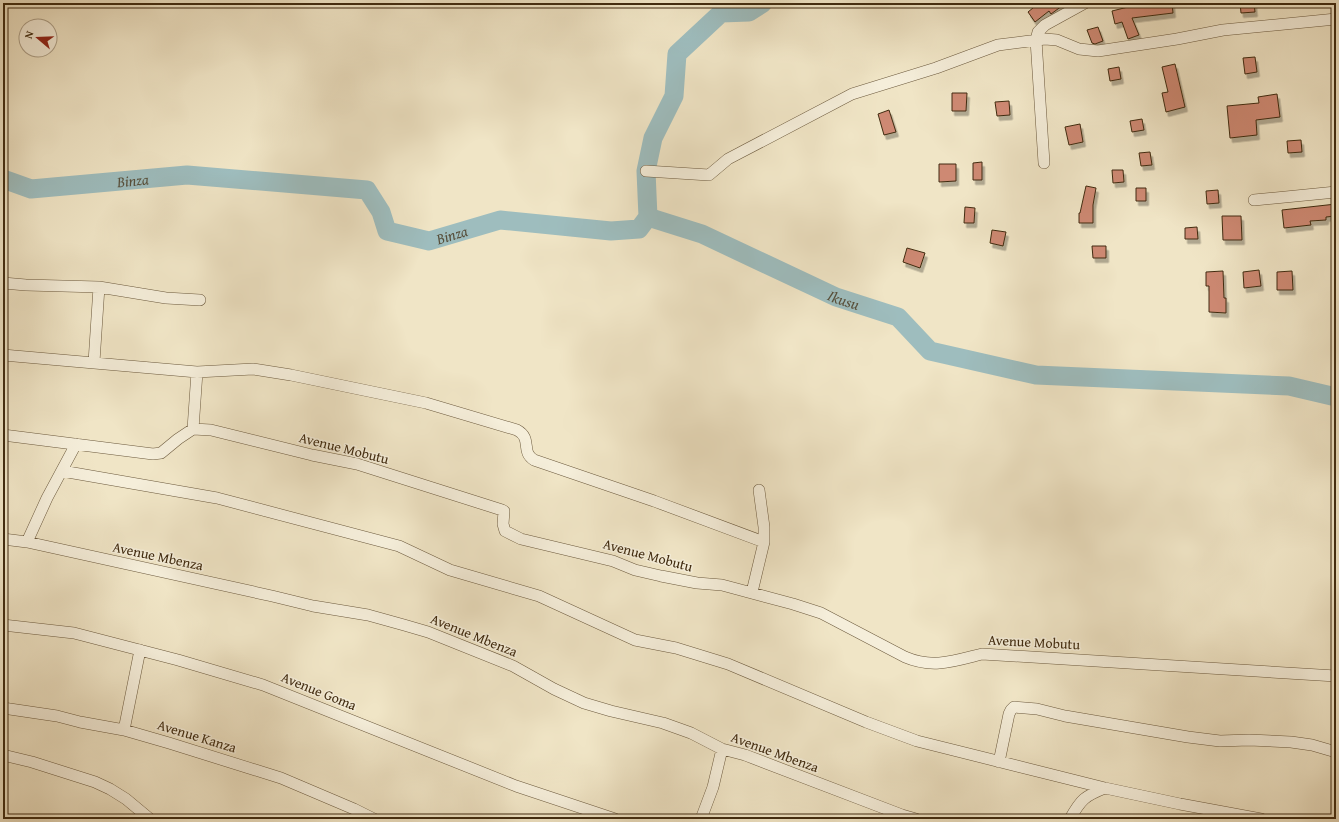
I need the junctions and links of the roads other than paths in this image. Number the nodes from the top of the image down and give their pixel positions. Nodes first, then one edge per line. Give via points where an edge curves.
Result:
1 (1079, 4) edge
2 (1336, 19) edge
3 (1036, 40) junction
4 (1044, 163) dead end
5 (646, 171) dead end
6 (1336, 192) edge
7 (1254, 200) dead end
8 (3, 283) edge
9 (99, 287) junction
10 (200, 300) dead end
11 (3, 355) edge
12 (94, 362) junction
13 (197, 372) junction
14 (192, 429) junction
15 (3, 435) edge
16 (76, 444) junction
17 (62, 471) junction
18 (759, 490) dead end
19 (3, 539) edge
20 (27, 542) junction
21 (764, 542) junction
22 (752, 592) junction
23 (3, 625) edge
24 (140, 650) junction
25 (1336, 676) edge
26 (3, 708) edge
27 (124, 730) junction
28 (722, 749) junction
29 (1336, 752) edge
30 (3, 756) edge
31 (999, 762) junction
32 (1105, 788) junction
33 (353, 814) edge
34 (150, 819) edge
35 (374, 819) edge
36 (615, 819) edge
37 (701, 819) edge
38 (916, 819) edge
39 (1070, 819) edge
40 (1261, 819) edge

1 - 3 street via 1045,25 1038,32
2 - 3 street via 1223,30 1098,50 1079,50 1057,40
3 - 4 street
3 - 5 street via 998,46 852,94 728,159 709,175
6 - 7 street
8 - 9 street
9 - 10 street via 166,298
9 - 12 street
11 - 12 street
12 - 13 street
13 - 14 street
13 - 21 street via 253,370 291,375 426,403 517,430 523,433 529,457 534,460
14 - 16 street via 161,454
14 - 22 street, Avenue Mobutu via 211,430 357,464 502,510 506,531 532,542 613,560 635,570 661,576
15 - 16 street
16 - 17 street
17 - 20 street
17 - 31 street via 217,498 399,546 450,570 539,596 635,640 676,648 728,664 917,741
18 - 21 street
19 - 20 street, Avenue Mbenza
20 - 28 street, Avenue Mbenza via 313,606 368,615 428,632 513,666 584,703 663,723 691,733
21 - 22 street
22 - 25 street, Avenue Mobutu via 821,613 905,657 926,664 944,663 982,654
23 - 24 street, Avenue Goma via 74,633
24 - 27 street
24 - 36 street, Avenue Goma via 264,684 516,786
26 - 27 street, Avenue Kanza
27 - 33 street, Avenue Kanza via 281,778
28 - 37 street via 713,787
28 - 38 street, Avenue Mbenza via 745,755
29 - 31 street via 1291,742 1220,741 1188,737 1014,707 1009,714
30 - 34 street via 32,762 95,782 126,799
31 - 32 street
32 - 39 street via 1084,798
32 - 40 street
33 - 35 street, Avenue Kanza

